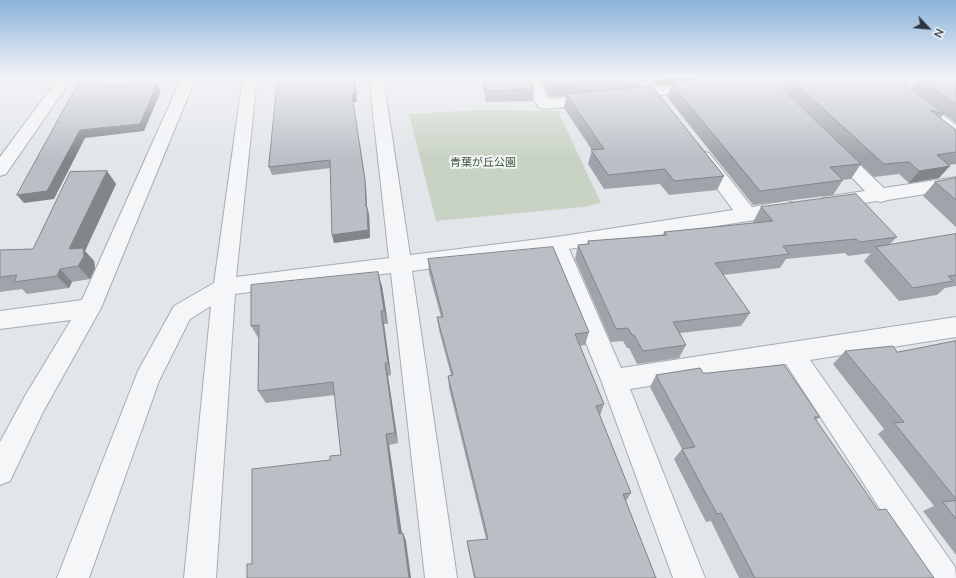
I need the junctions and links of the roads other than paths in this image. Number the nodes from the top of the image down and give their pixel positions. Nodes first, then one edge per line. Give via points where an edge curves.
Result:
1 (47, 104) edge
2 (177, 104) edge
3 (247, 104) edge
4 (379, 104) edge
5 (919, 104) edge
6 (956, 133) edge
7 (826, 142) edge
8 (695, 147) edge
9 (0, 170) edge
10 (956, 184) edge
11 (881, 196) junction
12 (747, 214) junction
13 (556, 244) junction
14 (400, 265) junction
15 (224, 288) junction
16 (90, 308) junction
17 (0, 320) edge
18 (956, 327) edge
19 (792, 352) junction
20 (614, 380) junction
21 (0, 471) edge
22 (73, 578) edge
23 (200, 578) edge
24 (440, 578) edge
25 (689, 578) edge
26 (944, 578) edge

1 - 9 street
2 - 16 street
3 - 15 street
4 - 14 street
5 - 6 street
7 - 11 street
8 - 12 street
10 - 11 street
11 - 12 street
12 - 13 street
13 - 14 street
13 - 20 street
14 - 15 street
14 - 24 street
15 - 22 street via 182,313 151,372
15 - 23 street
16 - 17 street
16 - 21 street via 34,404
18 - 19 street
19 - 20 street
19 - 26 street
20 - 25 street

